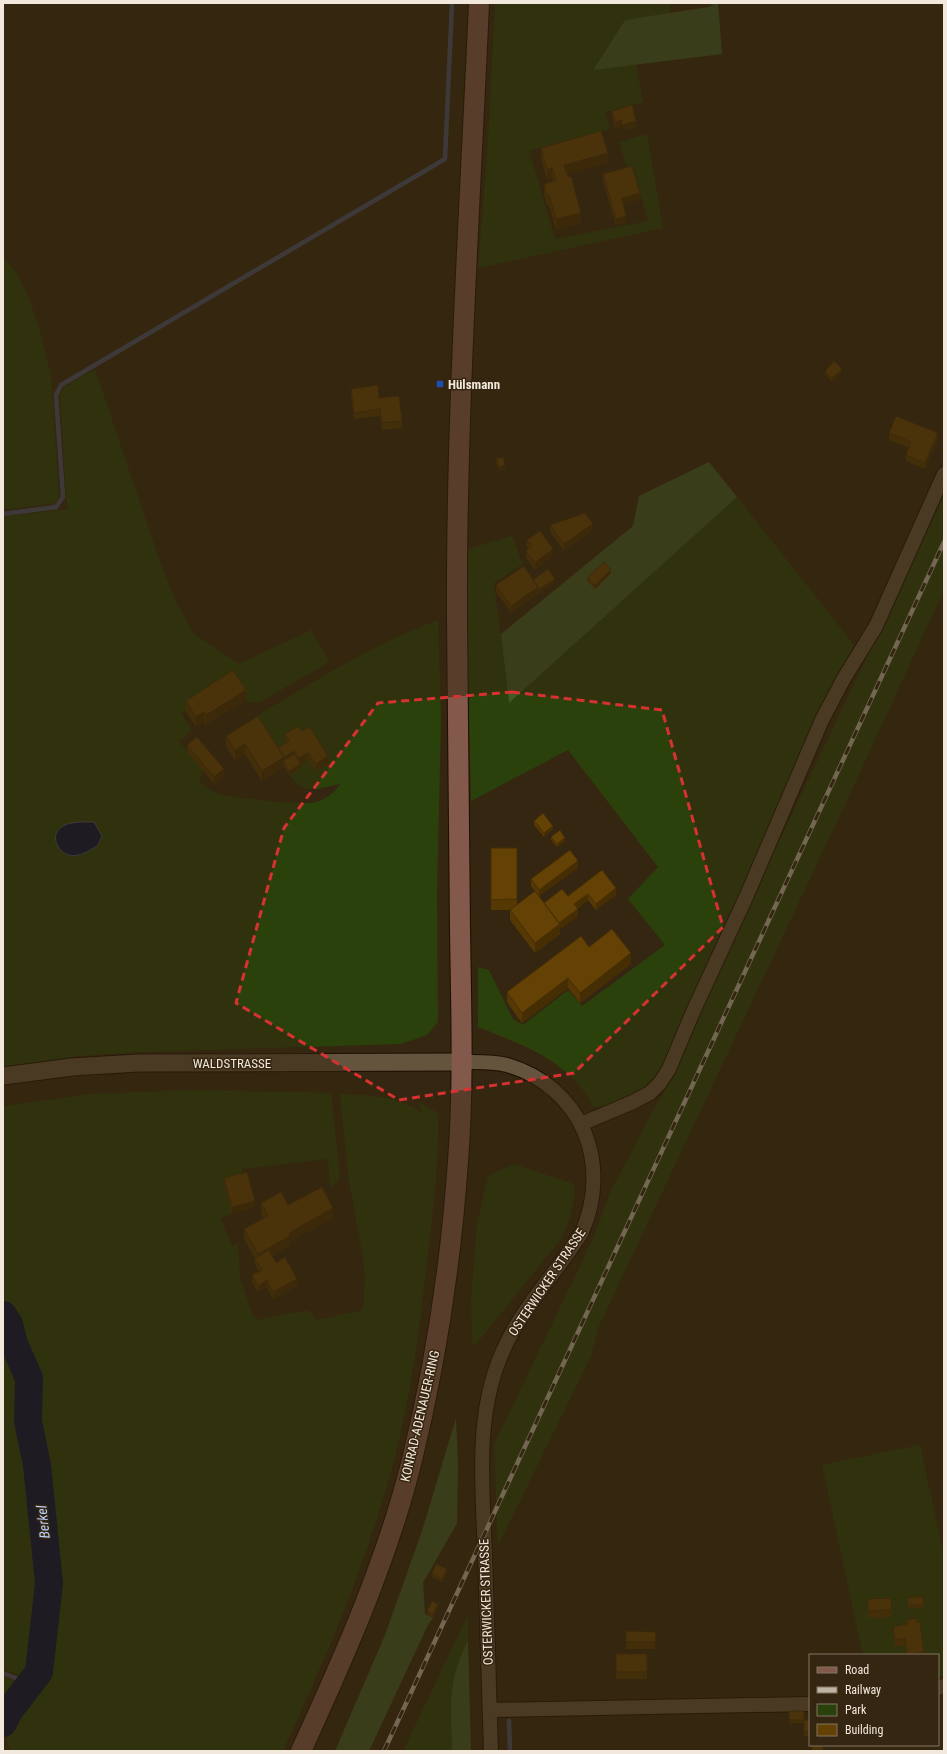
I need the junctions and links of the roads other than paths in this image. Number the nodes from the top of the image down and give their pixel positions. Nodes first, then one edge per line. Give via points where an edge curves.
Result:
1 (479, 3) edge
2 (944, 474) edge
3 (461, 1062) junction
4 (3, 1076) edge
5 (581, 1124) junction
6 (809, 1704) edge
7 (490, 1710) junction
8 (301, 1751) edge
9 (491, 1751) edge

1 - 3 main road, KONRAD-ADENAUER-RING via 458,494
2 - 5 street via 876,626 822,720 747,895 668,1069 650,1093
3 - 4 street, WALDSTRASSE via 138,1063 72,1067
3 - 5 street, OSTERWICKER STRASSE via 508,1065 535,1078 565,1100
3 - 8 main road, KONRAD-ADENAUER-RING via 458,1157 451,1235 426,1400 410,1465 378,1568 338,1670
5 - 7 street, OSTERWICKER STRASSE via 588,1139 594,1166 593,1195 587,1221 573,1247 525,1310 510,1335 494,1375 486,1408 483,1486
6 - 7 street
7 - 9 street, OSTERWICKER STRASSE

